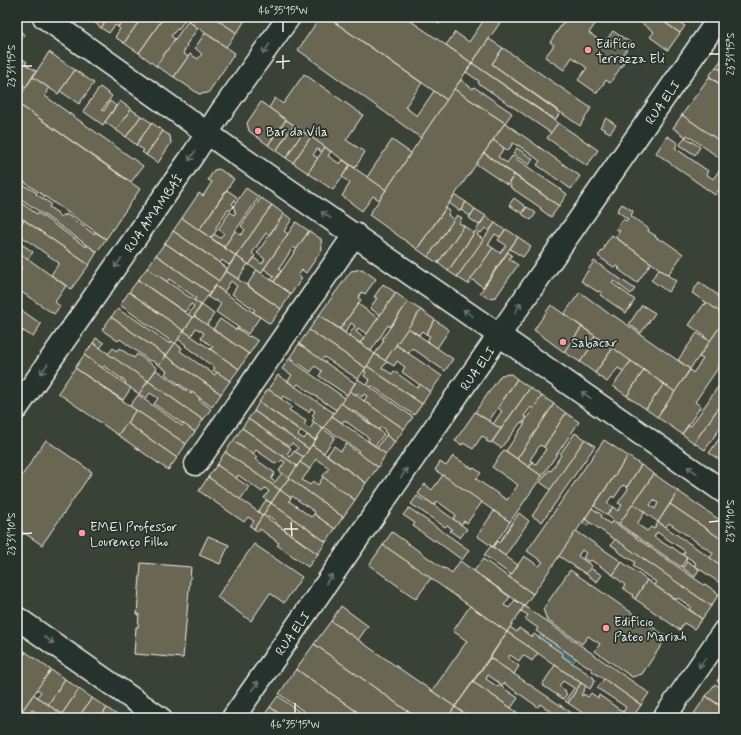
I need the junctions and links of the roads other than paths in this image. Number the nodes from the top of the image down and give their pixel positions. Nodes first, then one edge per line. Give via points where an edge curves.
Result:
1 (44, 17) edge
2 (289, 17) edge
3 (720, 17) edge
4 (207, 134) junction
5 (355, 234) junction
6 (499, 335) junction
7 (17, 408) edge
8 (196, 464) dead end
9 (724, 492) edge
10 (17, 618) edge
11 (724, 631) edge
12 (160, 718) edge
13 (233, 718) edge
14 (664, 718) edge

1 - 4 street
2 -> 4 street, RUA AMAMBAÍ
6 -> 3 street, RUA ELI
5 -> 4 street
4 -> 7 street, RUA AMAMBAÍ
6 -> 5 street
5 - 8 street
9 -> 6 street
13 -> 6 street, RUA ELI
10 -> 12 street
11 -> 14 street

